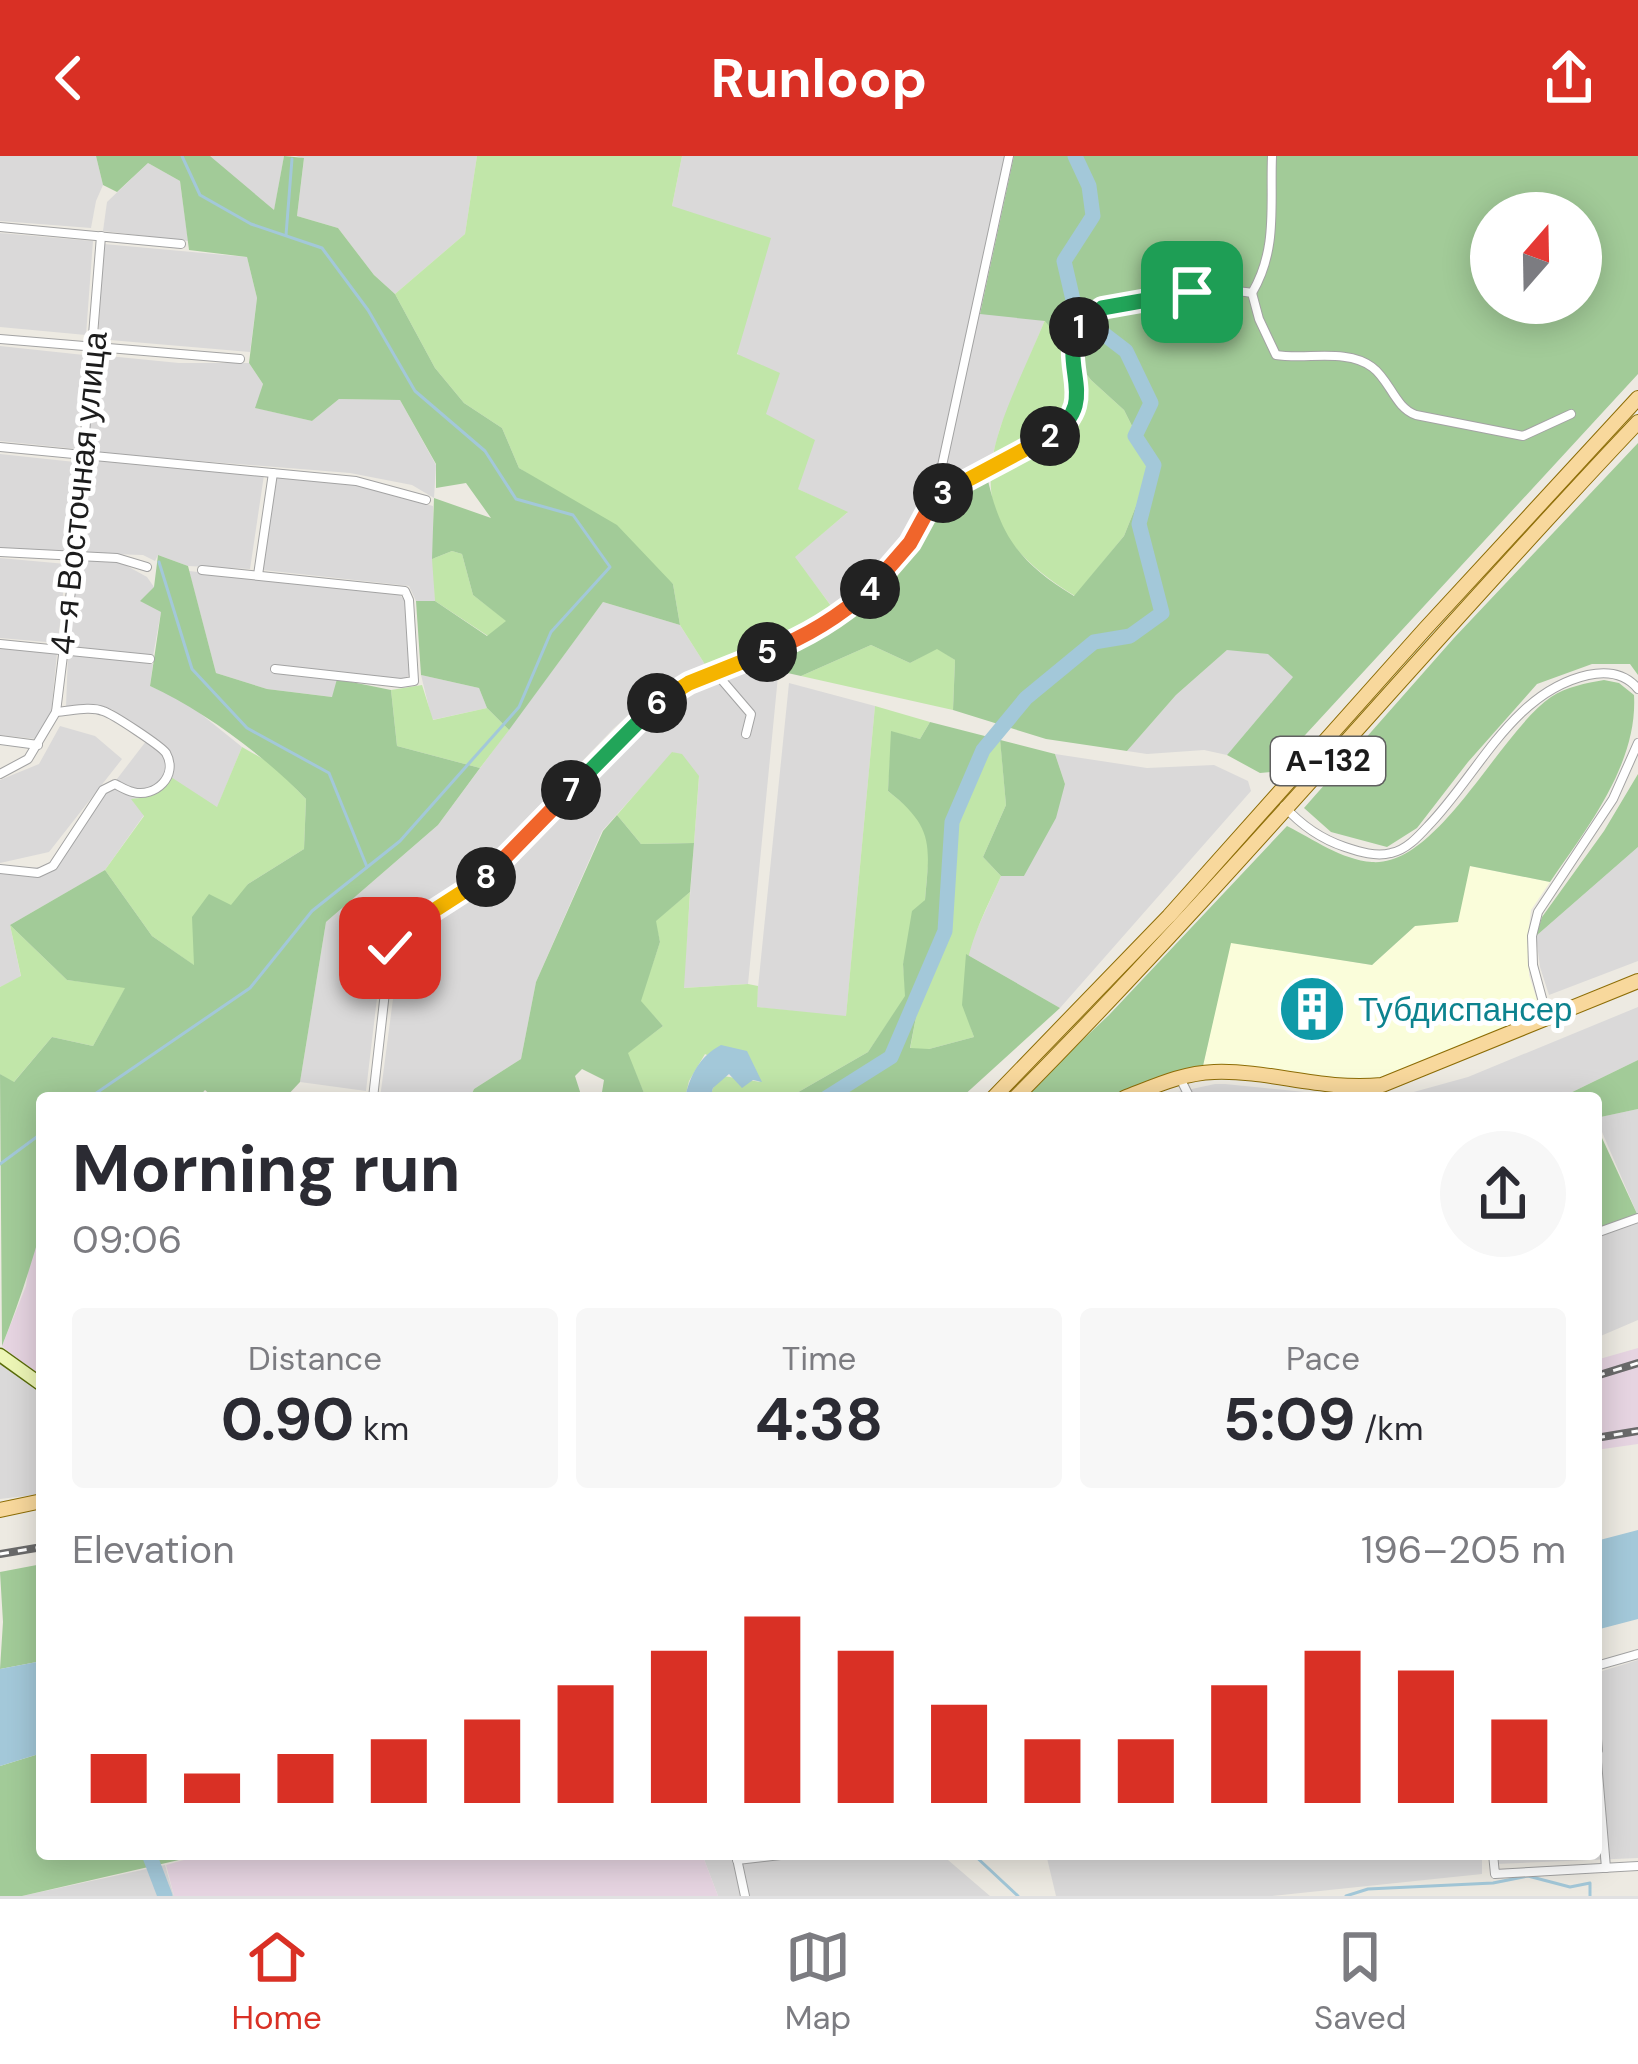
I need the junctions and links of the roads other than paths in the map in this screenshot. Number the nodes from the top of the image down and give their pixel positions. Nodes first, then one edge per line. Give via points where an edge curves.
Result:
1 (1009, 156) edge
2 (1272, 156) edge
3 (0, 227) edge
4 (101, 236) junction
5 (181, 244) dead end
6 (1252, 293) junction
7 (0, 339) edge
8 (94, 349) junction
9 (240, 359) dead end
10 (1638, 398) edge
11 (1571, 414) dead end
12 (1638, 422) edge
13 (0, 447) edge
14 (85, 455) junction
15 (273, 472) junction
16 (935, 497) junction
17 (426, 500) dead end
18 (0, 552) edge
19 (75, 558) junction
20 (147, 567) dead end
21 (202, 570) dead end
22 (258, 575) junction
23 (0, 644) edge
24 (62, 650) junction
25 (150, 659) dead end
26 (275, 669) dead end
27 (716, 672) junction
28 (1638, 689) edge
29 (56, 712) junction
30 (746, 734) dead end
31 (0, 740) edge
32 (1638, 743) edge
33 (38, 745) junction
34 (0, 774) edge
35 (1276, 796) junction
36 (1286, 809) junction
37 (0, 869) edge
38 (1638, 981) edge
39 (1548, 1018) junction
40 (1179, 1077) junction
41 (374, 1092) edge
42 (999, 1092) edge
43 (1021, 1092) edge
44 (1140, 1092) edge
45 (1187, 1092) edge
46 (1638, 1218) edge
47 (1602, 1231) edge
48 (0, 1354) edge
49 (36, 1380) edge
50 (36, 1502) edge
51 (0, 1510) edge
52 (1638, 1654) edge
53 (1602, 1664) edge
54 (1602, 1830) edge
55 (738, 1860) edge
56 (1494, 1860) edge
57 (1638, 1866) edge
58 (1606, 1868) junction
59 (746, 1896) edge

1 - 16 street
2 - 6 street via 1272,246
3 - 4 street
4 - 5 street
4 - 8 street, 4-я Восточная улица
6 - 11 street via 1276,355 1365,362 1406,412 1523,436
6 - 16 street via 1192,292 1093,314 1073,340 1078,386 1070,421
7 - 8 street
8 - 9 street
8 - 14 street, 4-я Восточная улица
10 - 35 main road, А-132
12 - 36 main road, А-132
13 - 14 street
14 - 15 street
14 - 19 street, 4-я Восточная улица
15 - 17 street
15 - 22 street
16 - 27 street via 910,543 843,614
18 - 19 street
19 - 20 street
19 - 24 street, 4-я Восточная улица
21 - 22 street
22 - 26 street via 404,591 409,600 414,681
23 - 24 street
24 - 25 street
24 - 29 street, 4-я Восточная улица
27 - 30 street via 751,714
27 - 41 street via 662,698 482,880 393,940
28 - 36 street via 1613,673 1594,674 1527,706 1450,804 1392,854 1330,842
29 - 33 street, 4-я Восточная улица
29 - 37 street via 100,709 165,752 164,784 135,794 116,784 103,790 53,866 38,873
31 - 33 street
32 - 39 street via 1613,800 1538,912 1534,964
33 - 34 street
35 - 36 street
35 - 42 main road, А-132
36 - 43 main road, А-132
38 - 39 main road
39 - 40 main road via 1382,1085 1345,1089 1236,1072
40 - 44 main road
40 - 45 street
46 - 47 street
48 - 49 street
50 - 51 main road
52 - 53 street
54 - 58 street
55 - 59 street
56 - 58 street via 1495,1874
57 - 58 street

